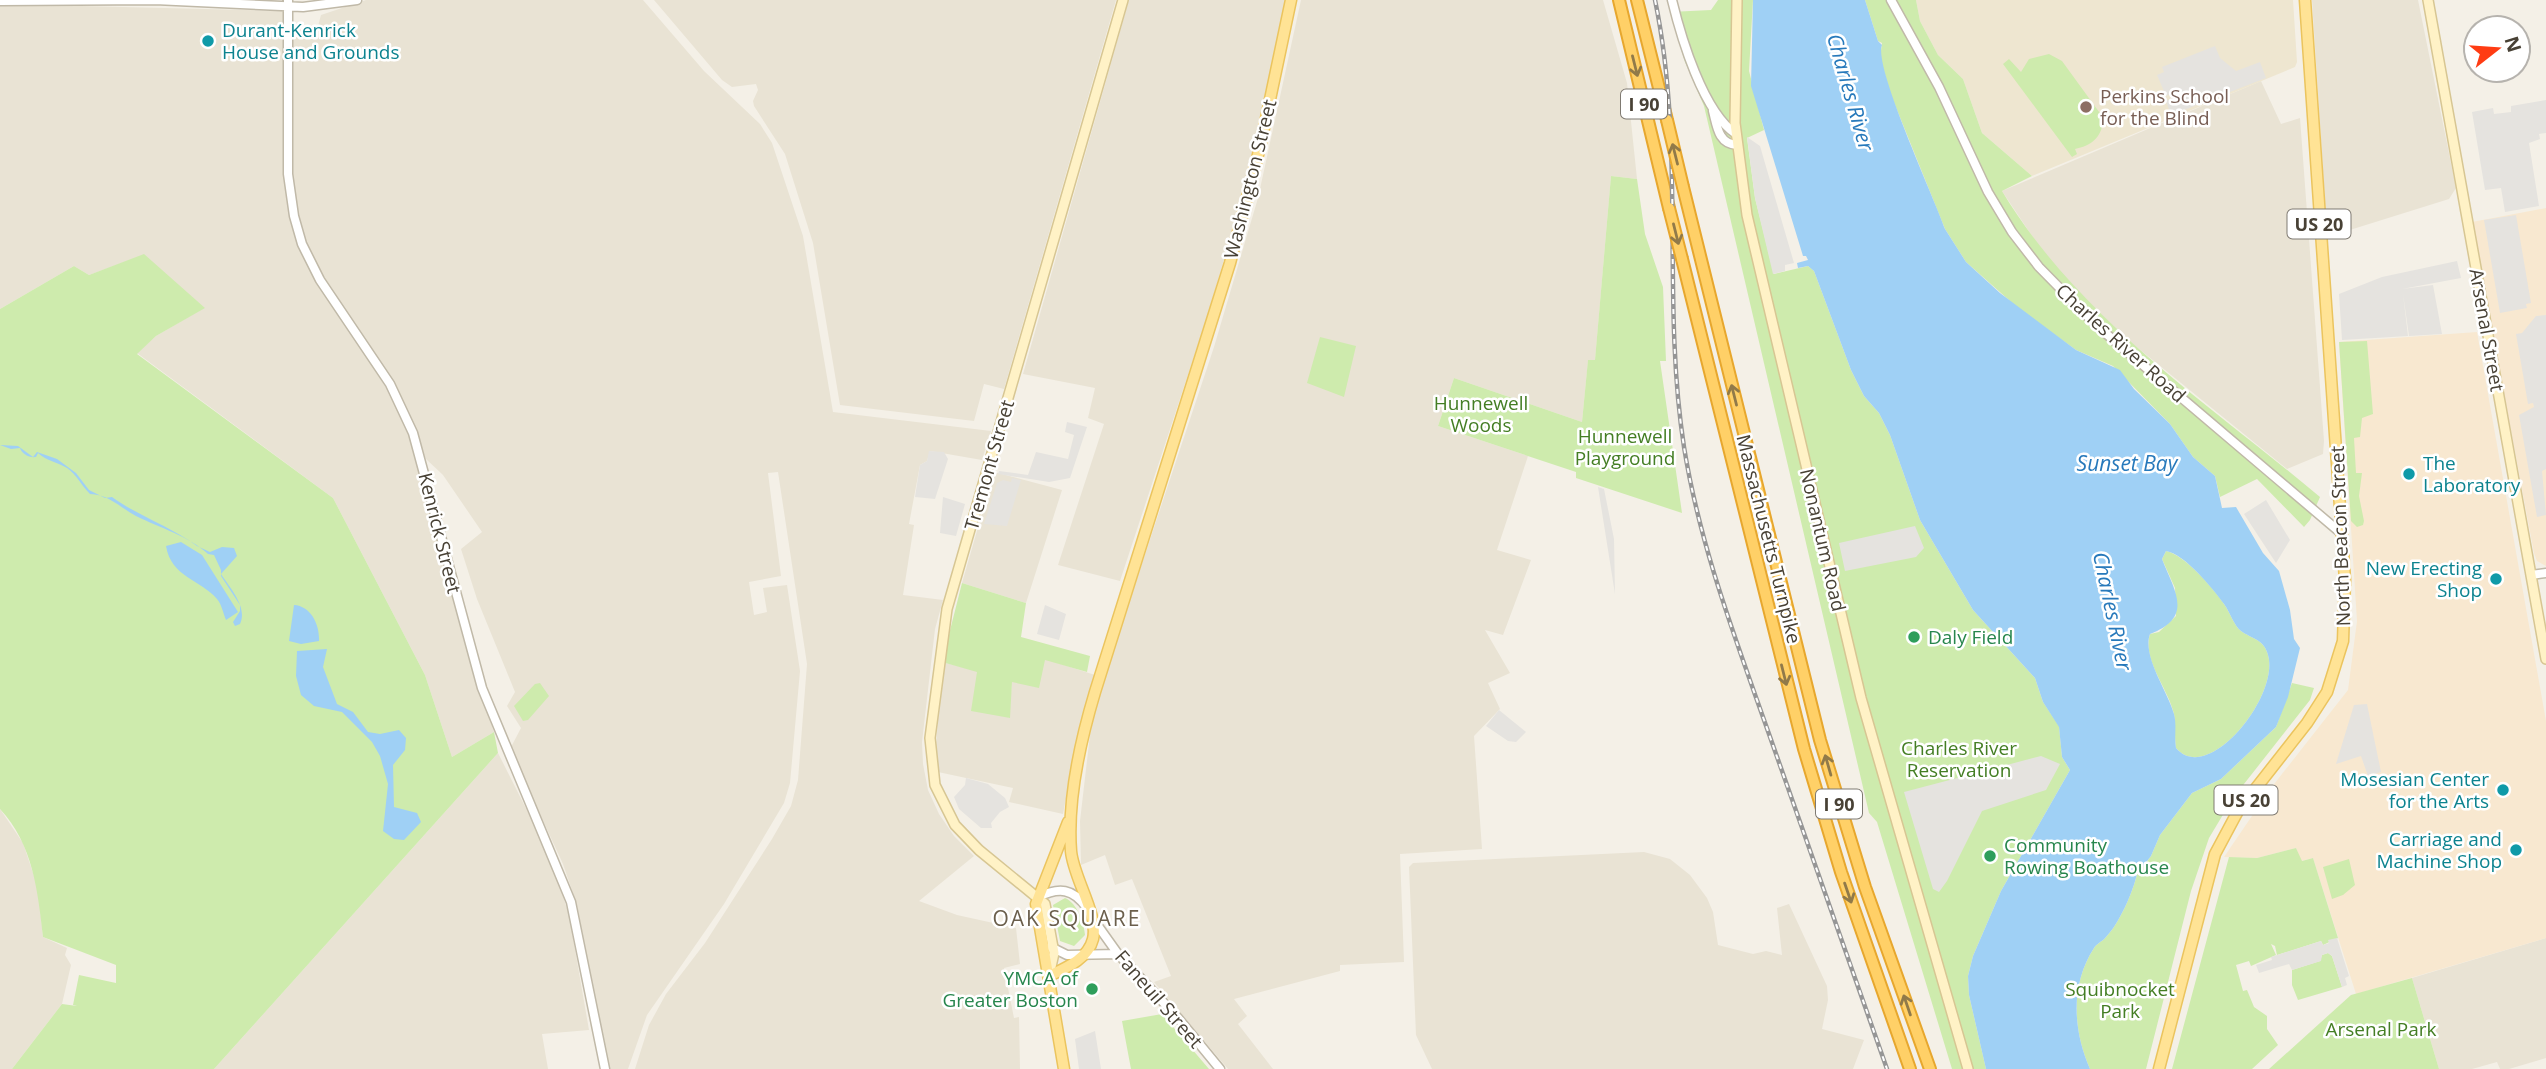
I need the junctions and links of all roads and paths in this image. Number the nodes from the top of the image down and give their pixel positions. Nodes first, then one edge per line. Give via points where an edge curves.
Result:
1 (357, 0) edge
2 (1123, 0) edge
3 (1291, 0) edge
4 (1619, 0) edge
5 (1637, 0) edge
6 (1672, 0) edge
7 (1737, 0) edge
8 (1891, 0) edge
9 (2305, 0) edge
10 (2428, 0) edge
11 (0, 1) edge
12 (288, 3) edge
13 (1711, 104) junction
14 (1736, 134) junction
15 (1737, 145) junction
16 (2342, 534) junction
17 (2546, 573) edge
18 (2531, 575) junction
19 (2546, 659) edge
20 (1072, 808) junction
21 (1052, 867) junction
22 (1076, 871) junction
23 (1038, 897) junction
24 (1089, 912) junction
25 (1038, 927) junction
26 (1054, 950) junction
27 (1118, 954) junction
28 (1082, 956) junction
29 (1049, 976) junction
30 (605, 1069) edge
31 (1065, 1069) edge
32 (1220, 1069) edge
33 (1910, 1069) edge
34 (1930, 1069) edge
35 (1968, 1069) edge
36 (2159, 1069) edge

1 - 12 street via 313,6
2 - 23 main road, Tremont Street via 947,609 930,738 935,785 955,825
3 - 20 main road, Washington Street via 1246,204 1095,692
4 -> 33 highway, Massachusetts Turnpike / I 90, bridge via 1807,761
34 -> 5 highway, Massachusetts Turnpike / I 90, bridge via 1865,887 1820,740
6 - 13 street via 1688,54
7 - 14 main road, Nonantum Road
8 - 16 street, Charles River Road via 1939,87 1988,192 2039,267 2097,326
9 - 16 main road, North Beacon Street / US 20
10 - 18 main road, Arsenal Street
11 - 12 street
12 - 30 street, Kenrick Street via 288,174 294,216 314,271 384,373 413,433 482,688 571,902
13 - 14 street
13 - 15 street via 1722,138
14 - 15 main road, Nonantum Road
15 - 35 main road, Nonantum Road via 1749,224 1849,652
16 - 36 main road, North Beacon Street / US 20 via 2346,612 2337,666 2315,712 2220,842
17 - 18 street
18 - 19 main road, Arsenal Street
20 - 21 main road
20 - 22 main road, Faneuil Street via 1071,852
21 - 22 main road via 1064,862
21 - 23 main road
22 - 24 main road, Faneuil Street
23 - 24 street via 1071,891
23 - 25 main road
23 - 26 main road via 1048,911
24 - 27 street, Faneuil Street
24 - 28 main road via 1093,939
25 - 26 street
25 - 29 main road
26 - 28 street
26 - 29 main road
27 - 28 street
27 - 32 street, Faneuil Street
28 - 29 main road
29 - 31 main road

